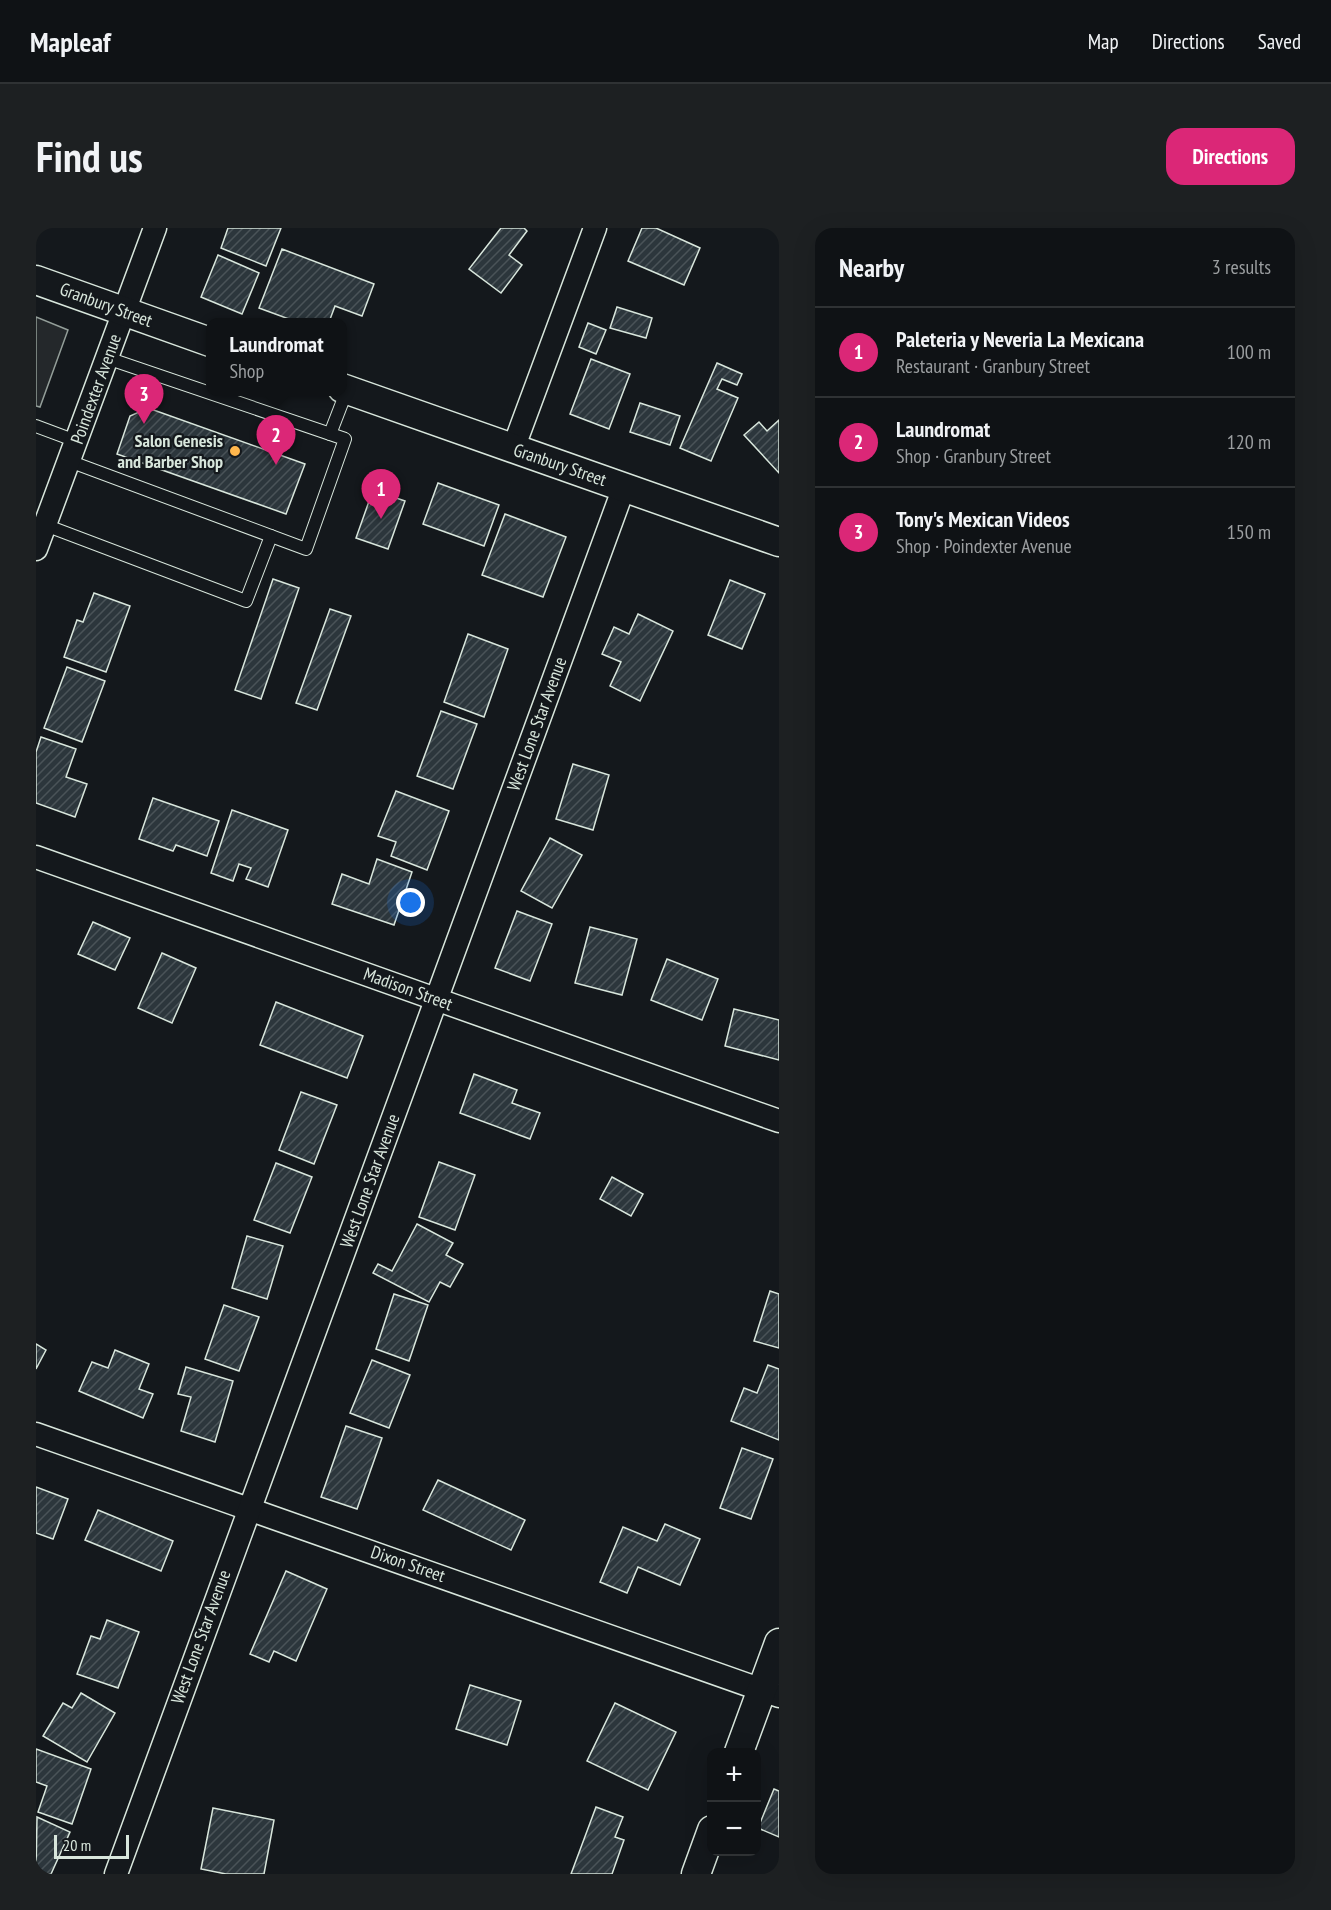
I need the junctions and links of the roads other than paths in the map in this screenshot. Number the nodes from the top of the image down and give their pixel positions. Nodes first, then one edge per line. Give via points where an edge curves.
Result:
1 (155, 228) edge
2 (595, 228) edge
3 (36, 280) edge
4 (124, 312) junction
5 (206, 341) edge
6 (107, 358) junction
7 (347, 390) edge
8 (206, 392) edge
9 (218, 396) edge
10 (343, 396) edge
11 (36, 426) edge
12 (330, 434) junction
13 (513, 449) junction
14 (73, 451) junction
15 (624, 487) junction
16 (45, 525) junction
17 (271, 536) junction
18 (779, 542) edge
19 (36, 549) edge
20 (36, 857) edge
21 (437, 999) junction
22 (779, 1121) edge
23 (36, 1434) edge
24 (248, 1508) junction
25 (779, 1643) edge
26 (771, 1692) edge
27 (742, 1748) edge
28 (707, 1842) edge
29 (116, 1874) edge
30 (696, 1874) edge

1 - 4 street, Poindexter Avenue
2 - 13 street
3 - 4 street, Granbury Street
4 - 5 street, Granbury Street
4 - 6 street, Poindexter Avenue
6 - 8 lane
6 - 14 street, Poindexter Avenue
7 - 13 street, Granbury Street
9 - 12 lane
10 - 12 lane
11 - 14 lane
12 - 17 lane via 345,439 306,549
13 - 15 street, Granbury Street
14 - 16 street, Poindexter Avenue
14 - 17 lane
15 - 18 street, Granbury Street
15 - 21 street, West Lone Star Avenue
16 - 17 lane via 246,601
16 - 19 street, Poindexter Avenue
20 - 21 street, Madison Street
21 - 22 street, Madison Street
21 - 24 street, West Lone Star Avenue
23 - 24 street, Dixon Street
24 - 26 street, Dixon Street
24 - 29 street, West Lone Star Avenue
25 - 26 street
26 - 27 street
28 - 30 street

